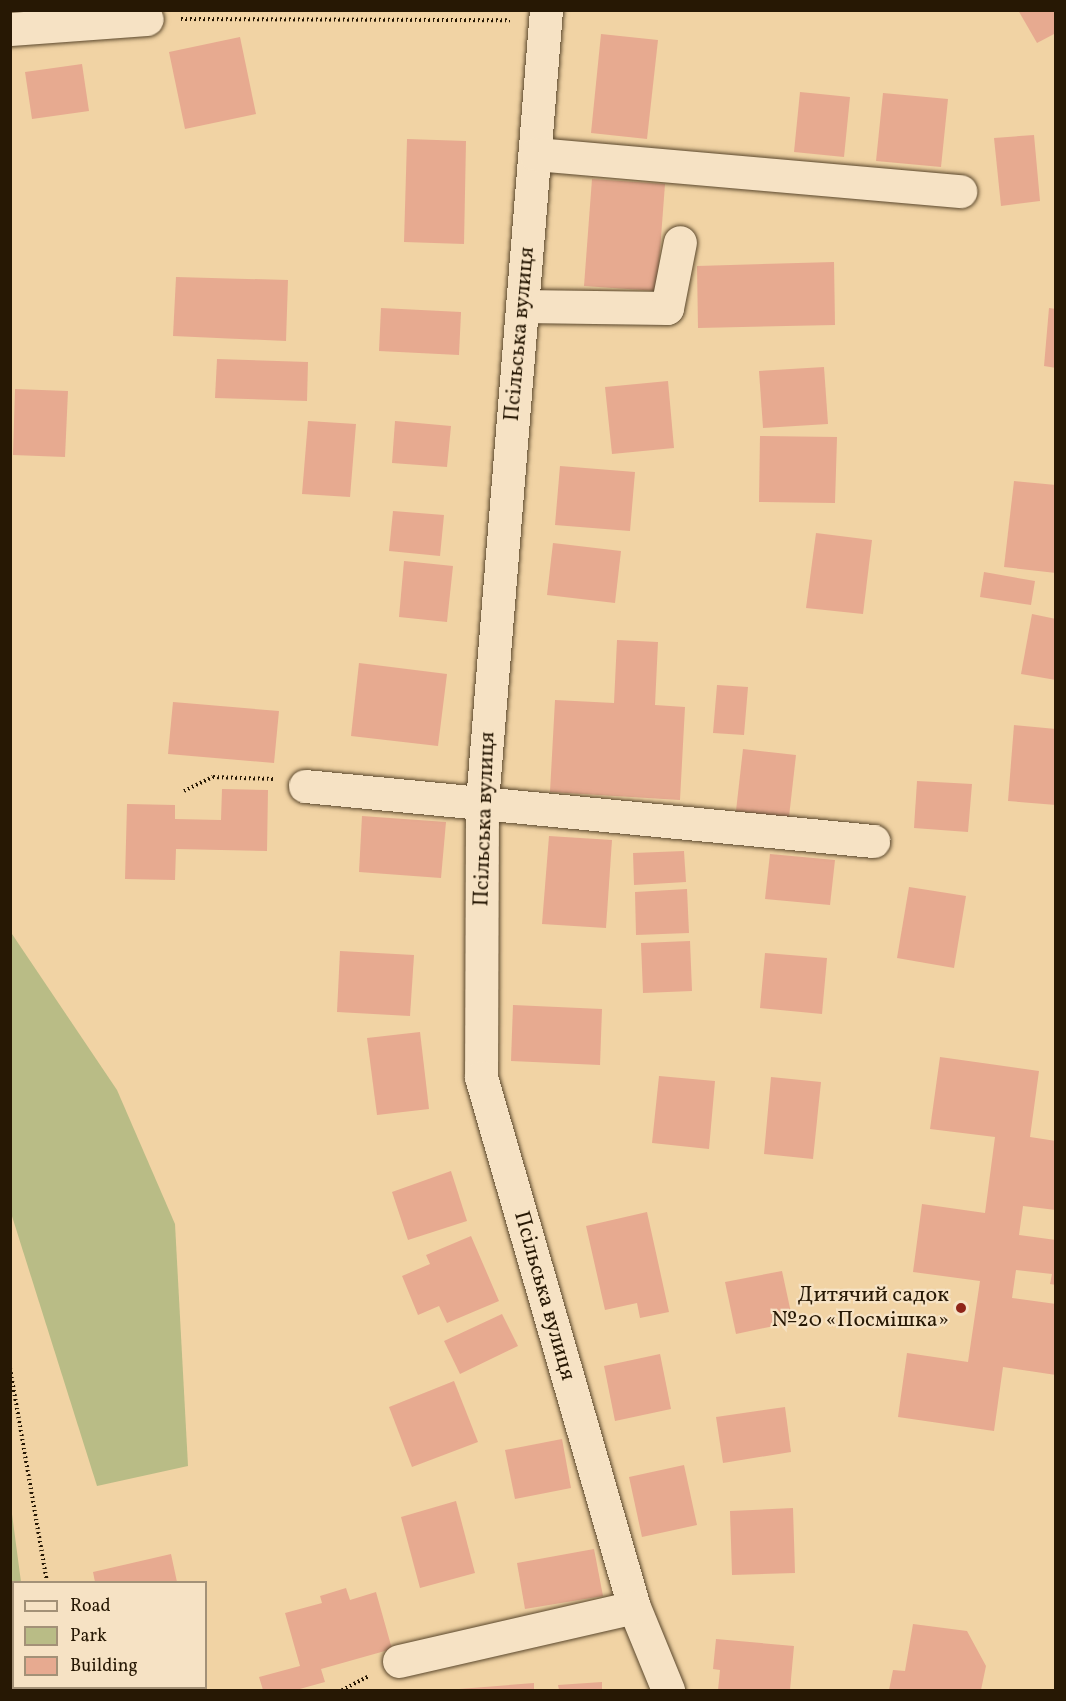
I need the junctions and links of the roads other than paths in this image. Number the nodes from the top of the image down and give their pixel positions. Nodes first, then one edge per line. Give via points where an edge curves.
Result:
1 (546, 10) edge
2 (147, 19) road end
3 (10, 29) edge
4 (535, 154) junction
5 (960, 191) dead end
6 (680, 242) dead end
7 (522, 306) junction
8 (289, 783) road end
9 (482, 802) junction
10 (873, 841) dead end
11 (634, 1607) junction
12 (399, 1661) dead end
13 (668, 1690) edge

1 - 4 street, Псільська вулиця
2 - 3 street
4 - 5 street
4 - 7 street, Псільська вулиця
6 - 7 street via 667,308
7 - 9 street, Псільська вулиця
8 - 9 street
9 - 10 street
9 - 11 street, Псільська вулиця via 481,1077
11 - 12 street
11 - 13 street, Псільська вулиця

